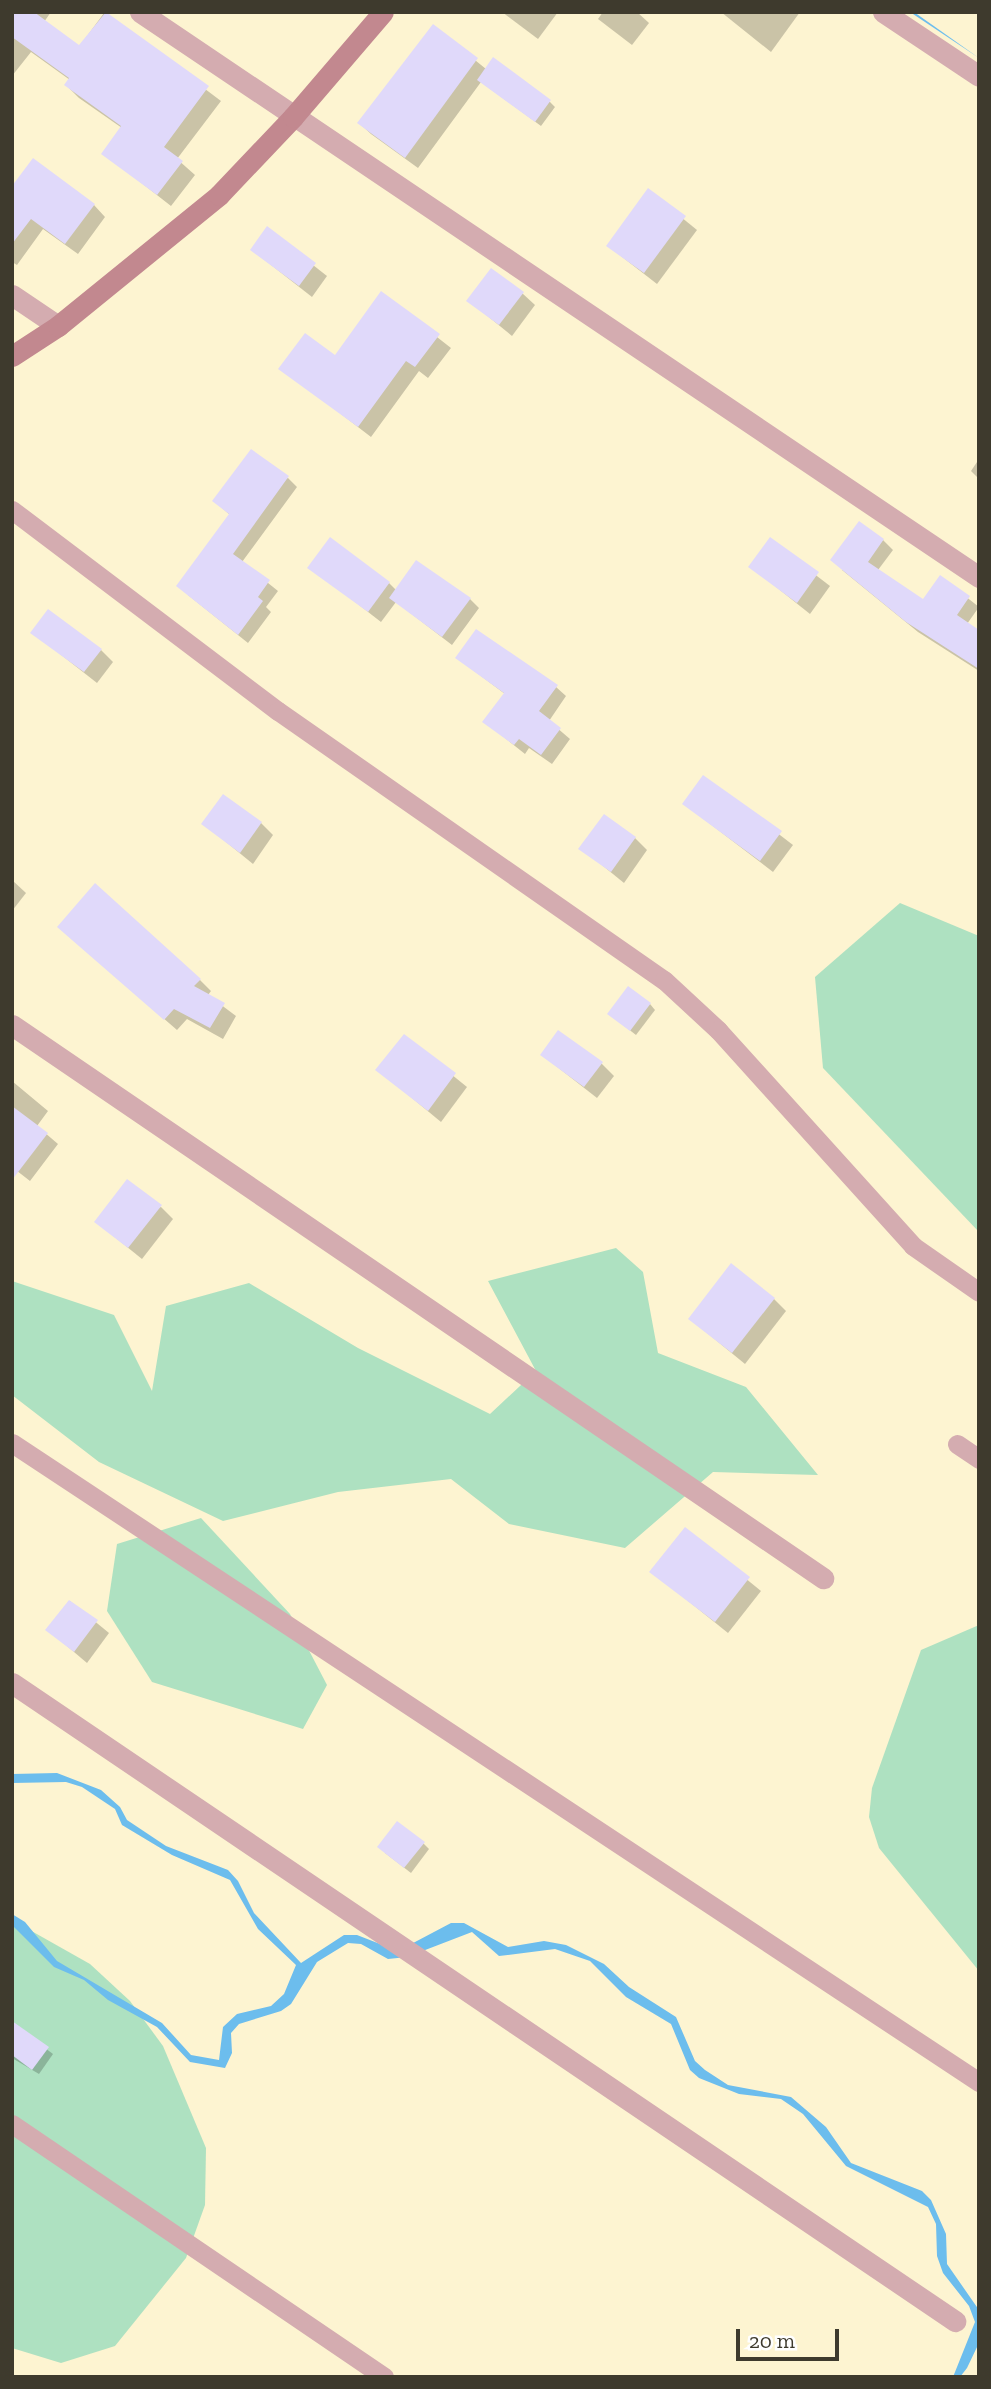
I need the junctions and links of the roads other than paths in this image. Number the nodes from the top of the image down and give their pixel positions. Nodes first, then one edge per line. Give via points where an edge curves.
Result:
1 (140, 12) edge
2 (383, 12) edge
3 (883, 12) edge
4 (979, 76) edge
5 (293, 117) junction
6 (12, 295) edge
7 (58, 326) junction
8 (12, 356) edge
9 (12, 510) edge
10 (979, 577) edge
11 (12, 1025) edge
12 (979, 1292) edge
13 (12, 1443) edge
14 (957, 1444) dead end
15 (979, 1459) edge
16 (823, 1578) dead end
17 (12, 1683) edge
18 (979, 2082) edge
19 (12, 2124) edge
20 (955, 2321) dead end
21 (384, 2377) edge

1 - 5 street
2 - 5 main road
3 - 4 street
5 - 7 main road via 194,218
5 - 10 street
6 - 7 street
7 - 8 main road
9 - 12 lane via 278,711 664,980 718,1030 878,1212 913,1246
11 - 16 street
13 - 18 lane
14 - 15 lane
17 - 20 street
19 - 21 lane

